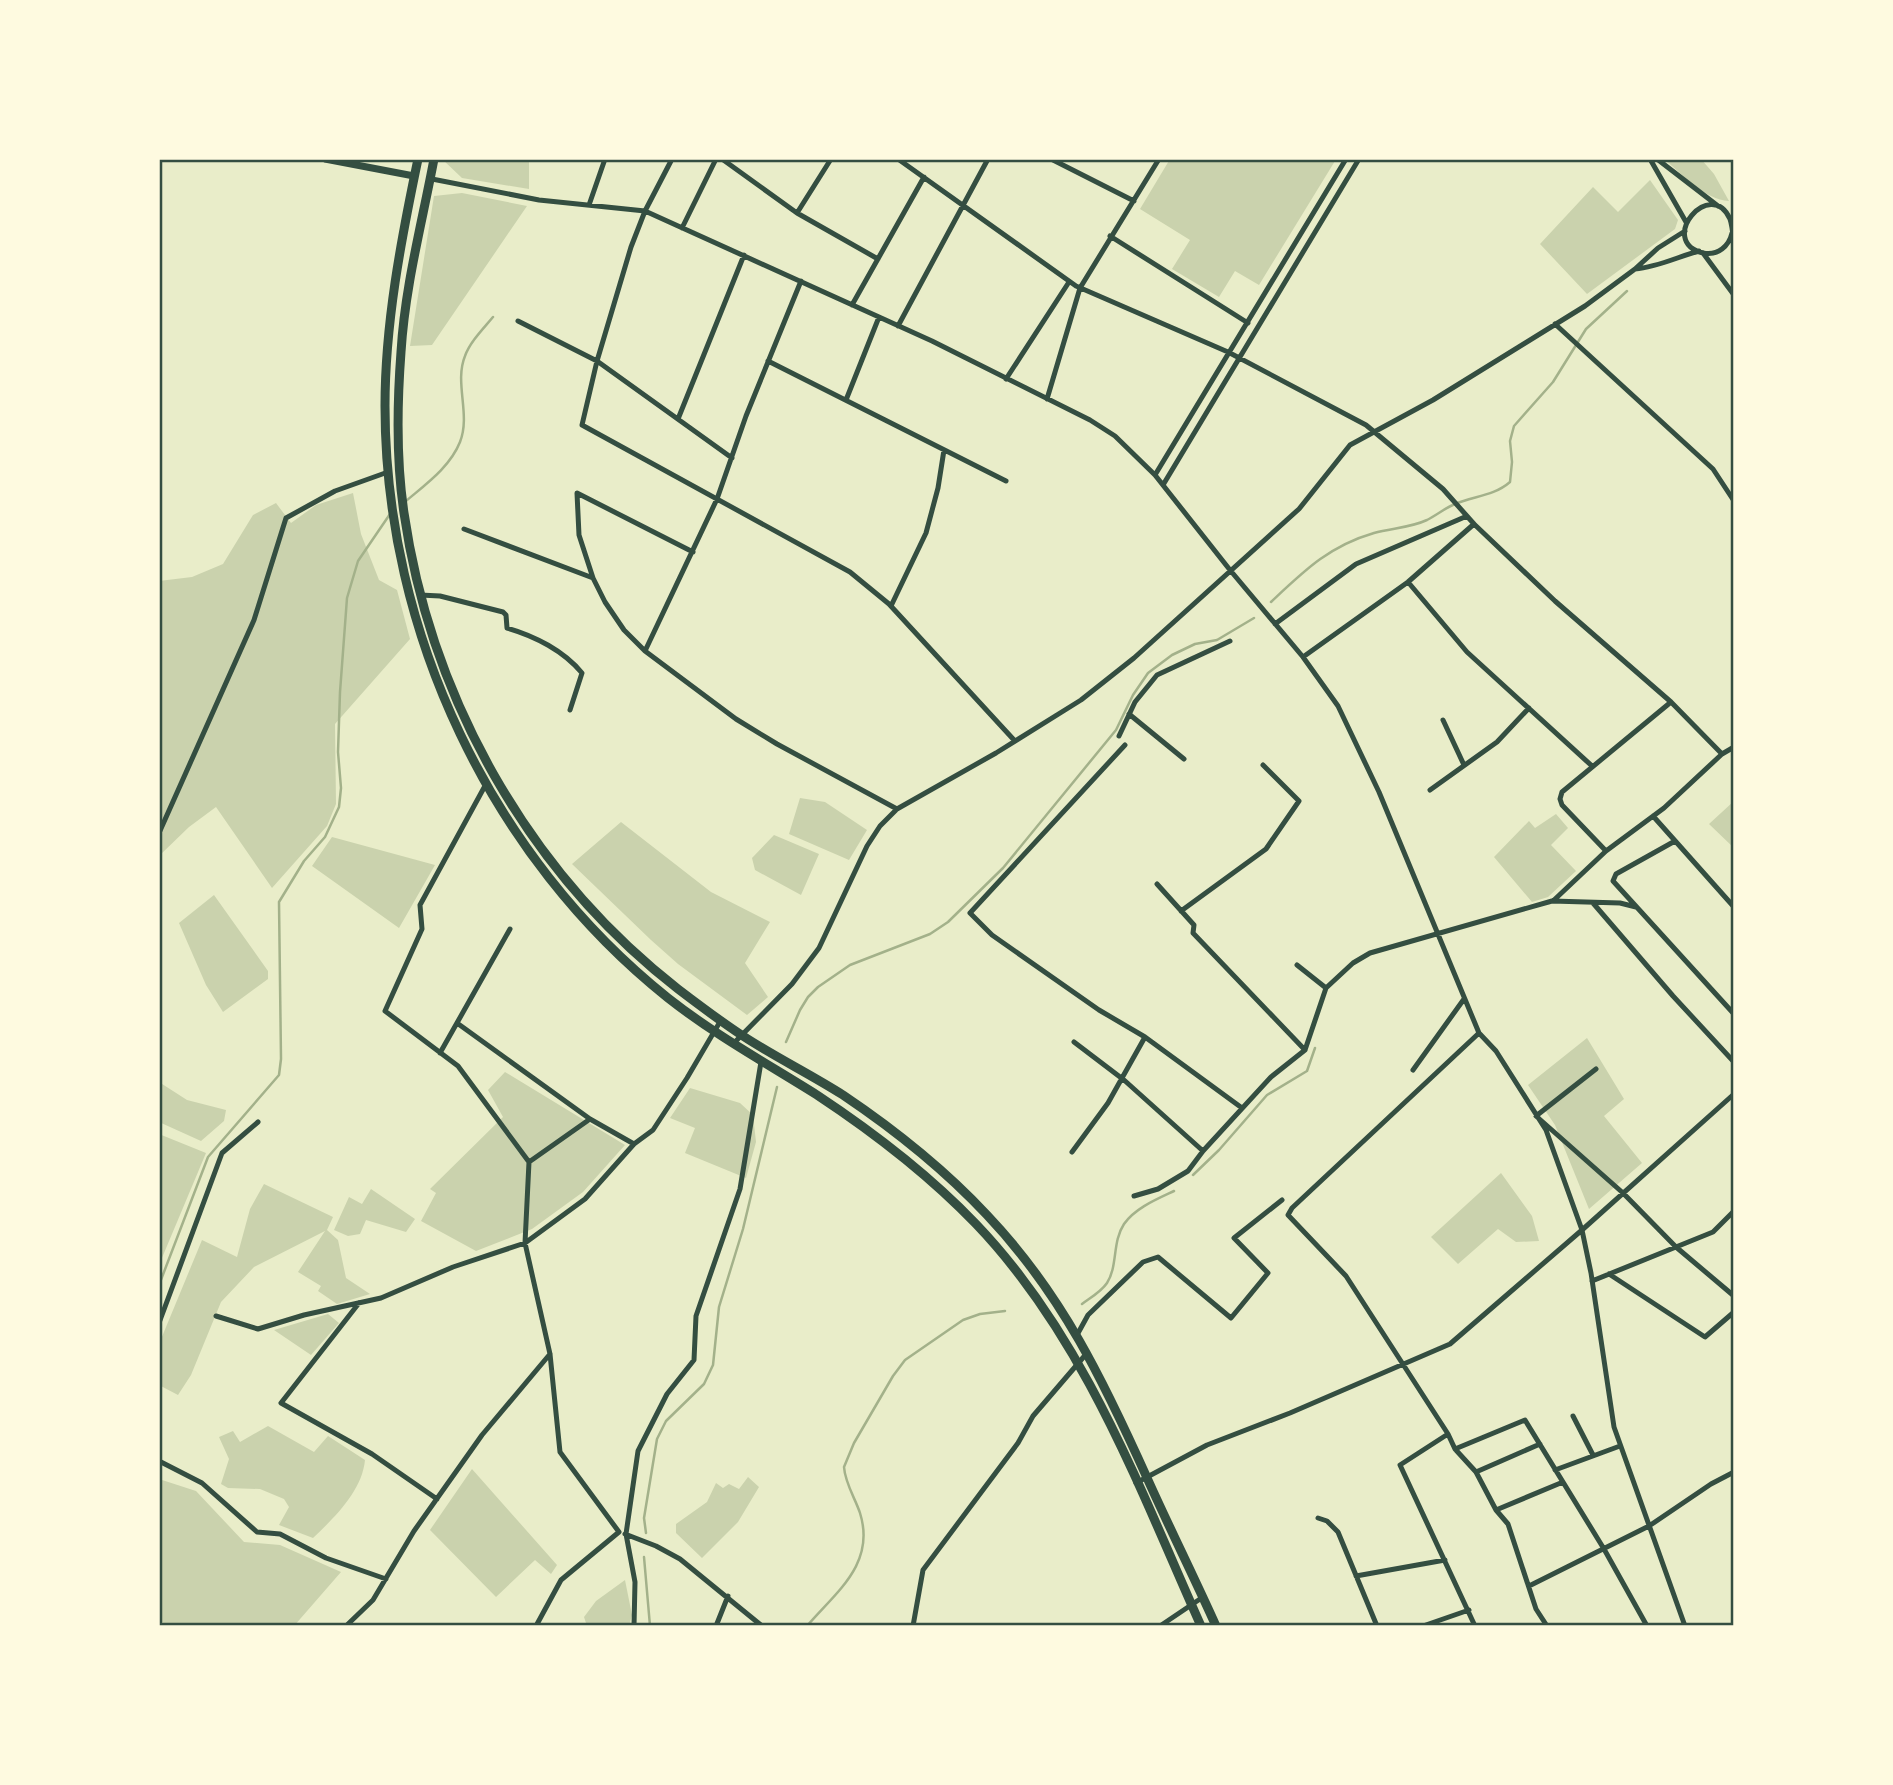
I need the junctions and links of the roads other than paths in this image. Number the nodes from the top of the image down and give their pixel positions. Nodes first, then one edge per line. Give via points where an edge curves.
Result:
1 (325, 159) edge
2 (606, 159) edge
3 (672, 159) edge
4 (716, 159) edge
5 (722, 159) edge
6 (831, 159) edge
7 (898, 159) edge
8 (988, 159) edge
9 (1051, 159) edge
10 (1159, 159) edge
11 (1346, 159) edge
12 (1650, 159) edge
13 (1657, 159) edge
14 (1357, 160) edge
15 (415, 171) edge
16 (432, 173) edge
17 (757, 173) dead end
18 (924, 177) junction
19 (753, 181) junction
20 (1134, 201) junction
21 (589, 205) junction
22 (962, 206) junction
23 (1723, 210) junction
24 (645, 211) junction
25 (797, 213) junction
26 (1686, 222) junction
27 (682, 228) junction
28 (1685, 231) junction
29 (1732, 233) edge
30 (1110, 236) junction
31 (1734, 247) edge
32 (1701, 252) junction
33 (744, 256) junction
34 (878, 258) junction
35 (1635, 270) junction
36 (801, 281) junction
37 (1069, 282) junction
38 (1080, 288) junction
39 (1734, 295) edge
40 (852, 305) junction
41 (879, 317) junction
42 (518, 321) dead end
43 (1248, 323) junction
44 (1555, 324) junction
45 (898, 326) junction
46 (1228, 352) junction
47 (1239, 359) junction
48 (768, 360) junction
49 (597, 361) junction
50 (1006, 379) junction
51 (1047, 399) junction
52 (846, 400) junction
53 (678, 419) junction
54 (1375, 432) junction
55 (944, 450) junction
56 (732, 458) junction
57 (388, 472) junction
58 (1155, 475) junction
59 (1006, 481) dead end
60 (1163, 485) junction
61 (717, 499) junction
62 (1734, 501) edge
63 (1465, 513) junction
64 (1474, 524) junction
65 (464, 529) dead end
66 (693, 552) junction
67 (1230, 570) junction
68 (593, 578) junction
69 (1408, 582) junction
70 (420, 595) junction
71 (891, 606) junction
72 (1275, 624) junction
73 (1230, 641) dead end
74 (645, 651) junction
75 (1303, 657) junction
76 (1671, 702) junction
77 (1529, 708) junction
78 (570, 710) dead end
79 (1129, 714) junction
80 (1443, 720) dead end
81 (1119, 736) dead end
82 (1014, 740) junction
83 (1125, 746) dead end
84 (1734, 747) edge
85 (1722, 754) junction
86 (1184, 759) dead end
87 (1263, 765) dead end
88 (1464, 765) junction
89 (1592, 766) junction
90 (486, 784) junction
91 (1430, 790) dead end
92 (897, 809) junction
93 (1653, 816) junction
94 (159, 833) edge
95 (1675, 841) junction
96 (1605, 851) junction
97 (1157, 884) dead end
98 (1552, 901) junction
99 (1593, 903) junction
100 (1636, 907) junction
101 (1734, 907) edge
102 (1181, 911) junction
103 (510, 929) dead end
104 (1436, 935) junction
105 (1297, 964) dead end
106 (1326, 988) junction
107 (1464, 999) junction
108 (1734, 1014) edge
109 (721, 1020) junction
110 (457, 1023) junction
111 (714, 1032) junction
112 (1479, 1033) junction
113 (742, 1036) junction
114 (1145, 1037) junction
115 (1074, 1042) dead end
116 (733, 1044) junction
117 (1305, 1050) junction
118 (440, 1053) junction
119 (761, 1062) junction
120 (1734, 1062) edge
121 (1596, 1069) dead end
122 (1413, 1070) dead end
123 (1122, 1078) junction
124 (1734, 1094) edge
125 (1242, 1108) junction
126 (1536, 1116) junction
127 (590, 1118) junction
128 (257, 1122) dead end
129 (634, 1144) junction
130 (1203, 1151) junction
131 (1072, 1152) dead end
132 (529, 1161) junction
133 (958, 1186) junction
134 (1623, 1193) junction
135 (1135, 1196) dead end
136 (948, 1197) junction
137 (1282, 1200) dead end
138 (1734, 1210) edge
139 (1582, 1230) junction
140 (525, 1242) junction
141 (1676, 1247) junction
142 (1609, 1274) junction
143 (1592, 1281) junction
144 (1734, 1296) edge
145 (359, 1303) junction
146 (1734, 1312) edge
147 (216, 1316) dead end
148 (159, 1323) edge
149 (1077, 1335) junction
150 (1087, 1353) junction
151 (550, 1354) junction
152 (1078, 1362) junction
153 (1403, 1363) junction
154 (1573, 1416) dead end
155 (1448, 1434) junction
156 (1539, 1444) junction
157 (1620, 1446) junction
158 (1455, 1449) junction
159 (1593, 1455) junction
160 (159, 1461) edge
161 (1555, 1469) junction
162 (1476, 1472) junction
163 (1734, 1472) edge
164 (1147, 1478) junction
165 (1563, 1482) junction
166 (1136, 1483) junction
167 (437, 1499) junction
168 (1496, 1510) junction
169 (1318, 1518) dead end
170 (1649, 1525) junction
171 (622, 1533) junction
172 (1604, 1549) junction
173 (1445, 1560) junction
174 (1356, 1576) junction
175 (386, 1579) junction
176 (1529, 1586) junction
177 (728, 1597) junction
178 (1203, 1597) junction
179 (1192, 1605) junction
180 (1468, 1611) junction
181 (346, 1626) edge
182 (536, 1626) edge
183 (634, 1626) edge
184 (716, 1626) edge
185 (762, 1626) edge
186 (914, 1626) edge
187 (1160, 1626) edge
188 (1201, 1626) edge
189 (1216, 1626) edge
190 (1377, 1626) edge
191 (1423, 1626) edge
192 (1475, 1626) edge
193 (1547, 1626) edge
194 (1647, 1626) edge
195 (1685, 1626) edge

1 - 15 street
2 - 21 street
3 - 24 street
4 - 27 street
5 - 19 street
6 - 25 street
7 - 18 street
8 - 22 street
9 - 20 street
10 - 20 street
11 - 43 street
12 - 26 street
13 - 23 street
14 - 47 street
15 - 16 highway via 426,167
15 - 16 highway via 426,185
15 - 57 highway via 388,337
16 - 21 street via 539,201
16 - 70 highway via 403,320 398,406 401,491
17 - 19 street
18 - 22 street
18 - 34 street
19 - 25 street
20 - 30 street
21 - 24 street
22 - 37 street
22 - 45 street
23 - 26 street via 1703,207
23 - 29 street
24 - 27 street
24 - 49 street
25 - 34 street
26 - 28 street
27 - 33 street
28 - 32 street via 1689,243
28 - 35 street
29 - 31 street
29 - 32 street via 1723,249
30 - 38 street
30 - 43 street
32 - 35 street via 1656,268
32 - 39 street
33 - 36 street
33 - 53 street
34 - 40 street
35 - 44 street
36 - 40 street
36 - 48 street
37 - 38 street
37 - 50 street
38 - 46 street
38 - 51 street
40 - 41 street
41 - 45 street
41 - 52 street
42 - 49 street
43 - 46 street
44 - 54 street
44 - 62 street via 1713,469
45 - 50 street
46 - 47 street
46 - 58 street
47 - 54 street
47 - 60 street
48 - 52 street
48 - 56 street
49 - 53 street
49 - 61 street via 582,425
50 - 51 street
51 - 58 street via 1115,436
52 - 55 street
53 - 56 street
54 - 63 street
54 - 67 street via 1350,445 1299,509
55 - 59 street
55 - 71 street via 926,533
56 - 61 street
57 - 90 highway via 392,516 427,654
57 - 94 street via 335,491 286,518 254,620
58 - 60 street
60 - 67 street
61 - 66 street
61 - 71 street via 850,572
63 - 64 street
63 - 72 street via 1356,564
64 - 69 street
64 - 76 street
65 - 68 street
66 - 68 street via 577,493 579,535
66 - 74 street
67 - 72 street
67 - 82 street via 1081,700
68 - 74 street via 624,630
69 - 75 street
69 - 77 street via 1467,652
70 - 78 street via 503,612 507,628 553,648 582,673
70 - 109 highway via 465,720 528,830 610,929 674,986
71 - 82 street
72 - 75 street
73 - 79 street via 1157,675
74 - 92 street via 736,719
75 - 104 street via 1338,706 1379,792
76 - 85 street
76 - 89 street
77 - 88 street via 1497,742
77 - 89 street
79 - 81 street
79 - 86 street
80 - 88 street
82 - 92 street
83 - 114 street via 970,913 992,935
84 - 85 street
85 - 93 street
87 - 102 street via 1299,801 1266,849
88 - 91 street
89 - 96 street via 1559,799
90 - 111 highway via 532,856 586,922 639,974
90 - 118 street via 421,905 422,929 385,1011
92 - 113 street via 867,846 819,948
93 - 95 street
93 - 96 street
95 - 100 street via 1613,877
95 - 101 street
96 - 98 street
97 - 102 street
98 - 99 street
98 - 104 street
99 - 100 street
99 - 120 street
100 - 108 street
102 - 117 street via 1194,925 1194,933
103 - 110 street
104 - 106 street via 1370,953
104 - 107 street
105 - 106 street
106 - 117 street
107 - 112 street
107 - 122 street
109 - 111 street
109 - 113 highway
110 - 118 street
110 - 127 street
111 - 116 highway
111 - 129 street via 653,1130
112 - 126 street via 1496,1051
112 - 153 street via 1288,1215 1346,1276
113 - 116 street
113 - 133 highway via 839,1093 904,1139
114 - 123 street
114 - 125 street
115 - 123 street
116 - 119 highway
117 - 125 street
118 - 132 street via 458,1066
119 - 136 highway via 862,1126
119 - 171 street via 740,1189 696,1316 694,1360 667,1394 638,1451
121 - 126 street
123 - 130 street
123 - 131 street
124 - 134 street
125 - 130 street
126 - 134 street
126 - 139 street via 1546,1130
127 - 129 street
127 - 132 street
128 - 148 street via 222,1153
129 - 140 street via 584,1199
130 - 135 street via 1188,1171
132 - 140 street
133 - 136 highway
133 - 149 highway via 1023,1257
134 - 139 street
134 - 141 street
136 - 152 highway via 1016,1270
137 - 149 street via 1234,1238 1268,1273 1231,1318 1157,1257 1143,1262 1097,1306
138 - 141 street via 1713,1232
139 - 143 street
139 - 153 street via 1450,1343
140 - 145 street
140 - 151 street
141 - 142 street
141 - 144 street
142 - 143 street
142 - 146 street via 1705,1337
143 - 157 street
145 - 147 street via 258,1329
145 - 167 street via 281,1403 372,1454
149 - 150 highway
150 - 152 street
150 - 164 highway
151 - 167 street via 482,1435
151 - 171 street via 559,1452
152 - 166 highway
152 - 186 street via 1033,1416 923,1570
153 - 155 street
153 - 164 street via 1208,1445
154 - 159 street
155 - 158 street
155 - 173 street via 1400,1465
156 - 158 street via 1525,1420
156 - 161 street
156 - 162 street
157 - 159 street
157 - 170 street
158 - 162 street
159 - 161 street
160 - 175 street via 202,1483 257,1532 280,1534 326,1558
161 - 165 street
162 - 168 street
163 - 170 street
164 - 166 street
164 - 178 highway
165 - 168 street
165 - 172 street
166 - 179 highway
167 - 175 street
168 - 176 street via 1508,1524
169 - 174 street via 1338,1532
170 - 172 street
170 - 195 street
171 - 177 street via 680,1559
171 - 182 street via 561,1580
171 - 183 street via 635,1582
172 - 176 street
172 - 194 street
173 - 174 street
173 - 180 street
174 - 190 street
175 - 181 street via 373,1600
176 - 193 street
177 - 184 street
177 - 185 street
178 - 179 street
178 - 189 highway
179 - 187 street
179 - 188 highway
180 - 191 street
180 - 192 street

